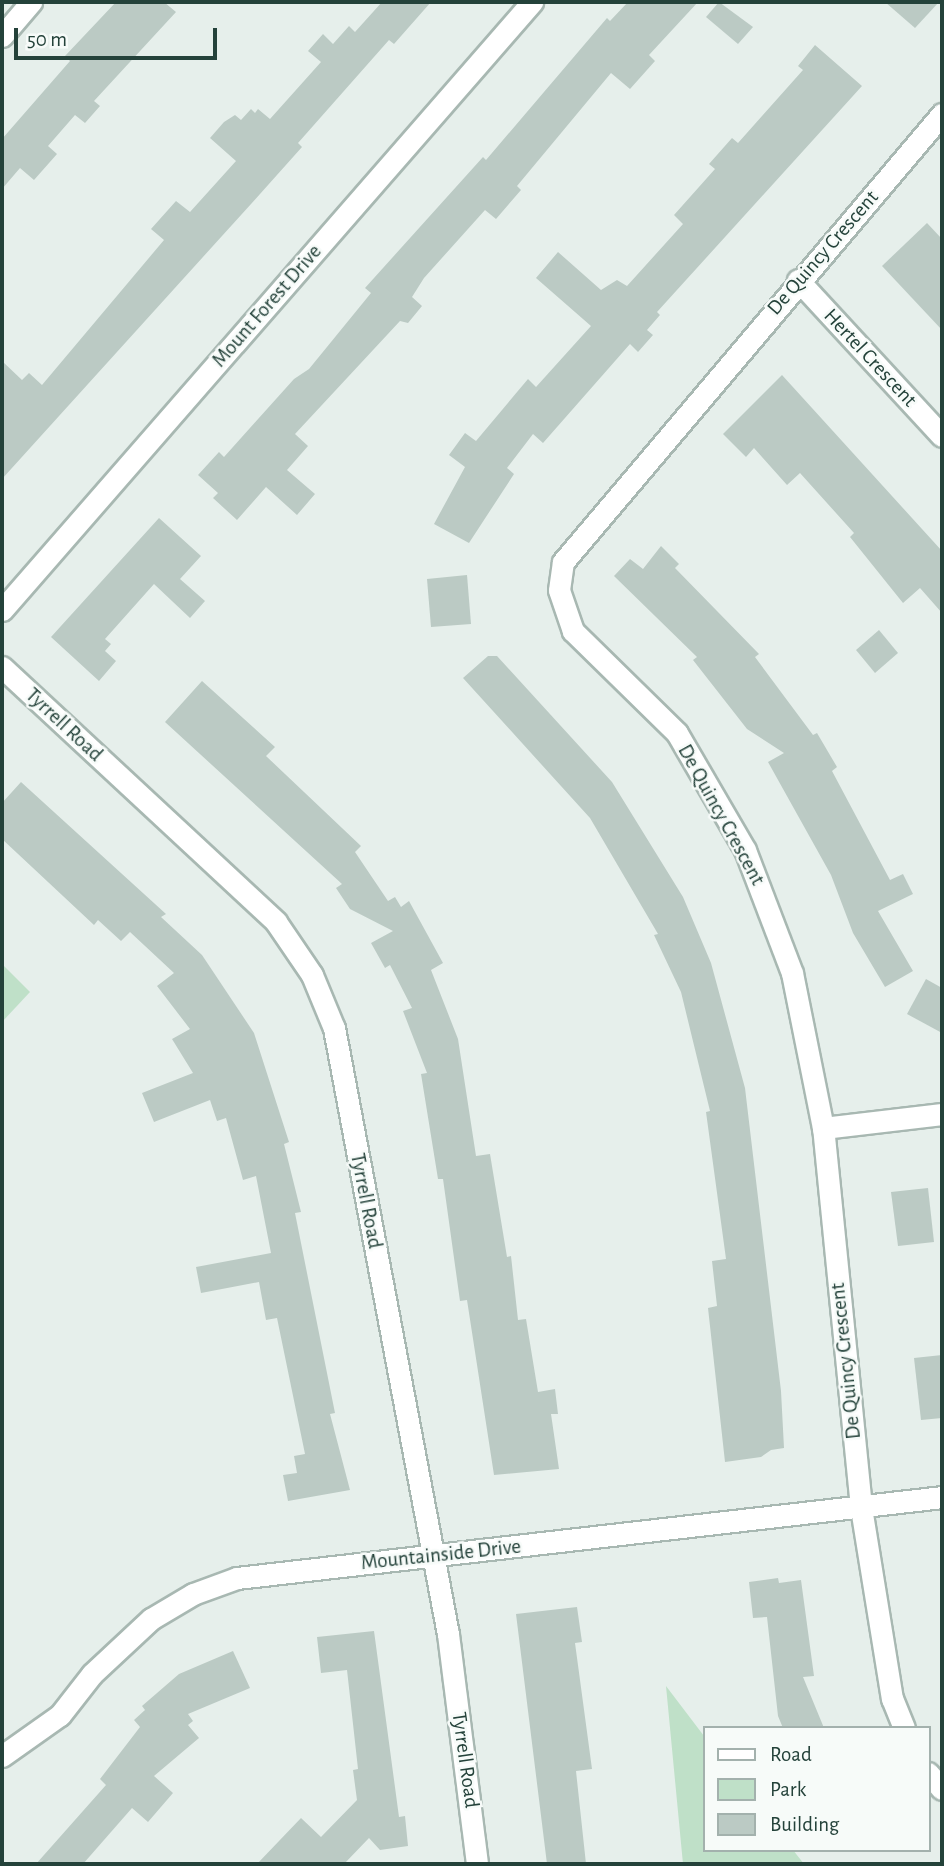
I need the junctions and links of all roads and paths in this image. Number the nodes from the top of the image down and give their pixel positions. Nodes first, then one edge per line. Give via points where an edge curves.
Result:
1 (31, 2) edge
2 (532, 2) edge
3 (2, 36) edge
4 (942, 114) edge
5 (798, 280) junction
6 (942, 436) edge
7 (2, 611) edge
8 (2, 667) edge
9 (942, 1114) edge
10 (823, 1128) junction
11 (942, 1497) edge
12 (861, 1507) junction
13 (433, 1558) junction
14 (903, 1726) edge
15 (2, 1756) edge
16 (930, 1775) edge
17 (942, 1789) edge
18 (477, 1864) edge

1 - 3 street
2 - 7 street, Mount Forest Drive
4 - 5 street, De Quincy Crescent
5 - 6 street, Hertel Crescent
5 - 10 street, De Quincy Crescent via 564,562 559,590 573,631 677,733 745,850 792,973
8 - 13 street, Tyrrell Road via 276,922 313,975 334,1028
9 - 10 street
10 - 12 street, De Quincy Crescent
11 - 12 street, Mountainside Drive
12 - 13 street, Mountainside Drive
12 - 14 street, De Quincy Crescent via 891,1699
13 - 15 street, Mountainside Drive via 306,1567 237,1578 193,1594 150,1619 92,1674 60,1715
13 - 18 street, Tyrrell Road via 448,1634
16 - 17 street

